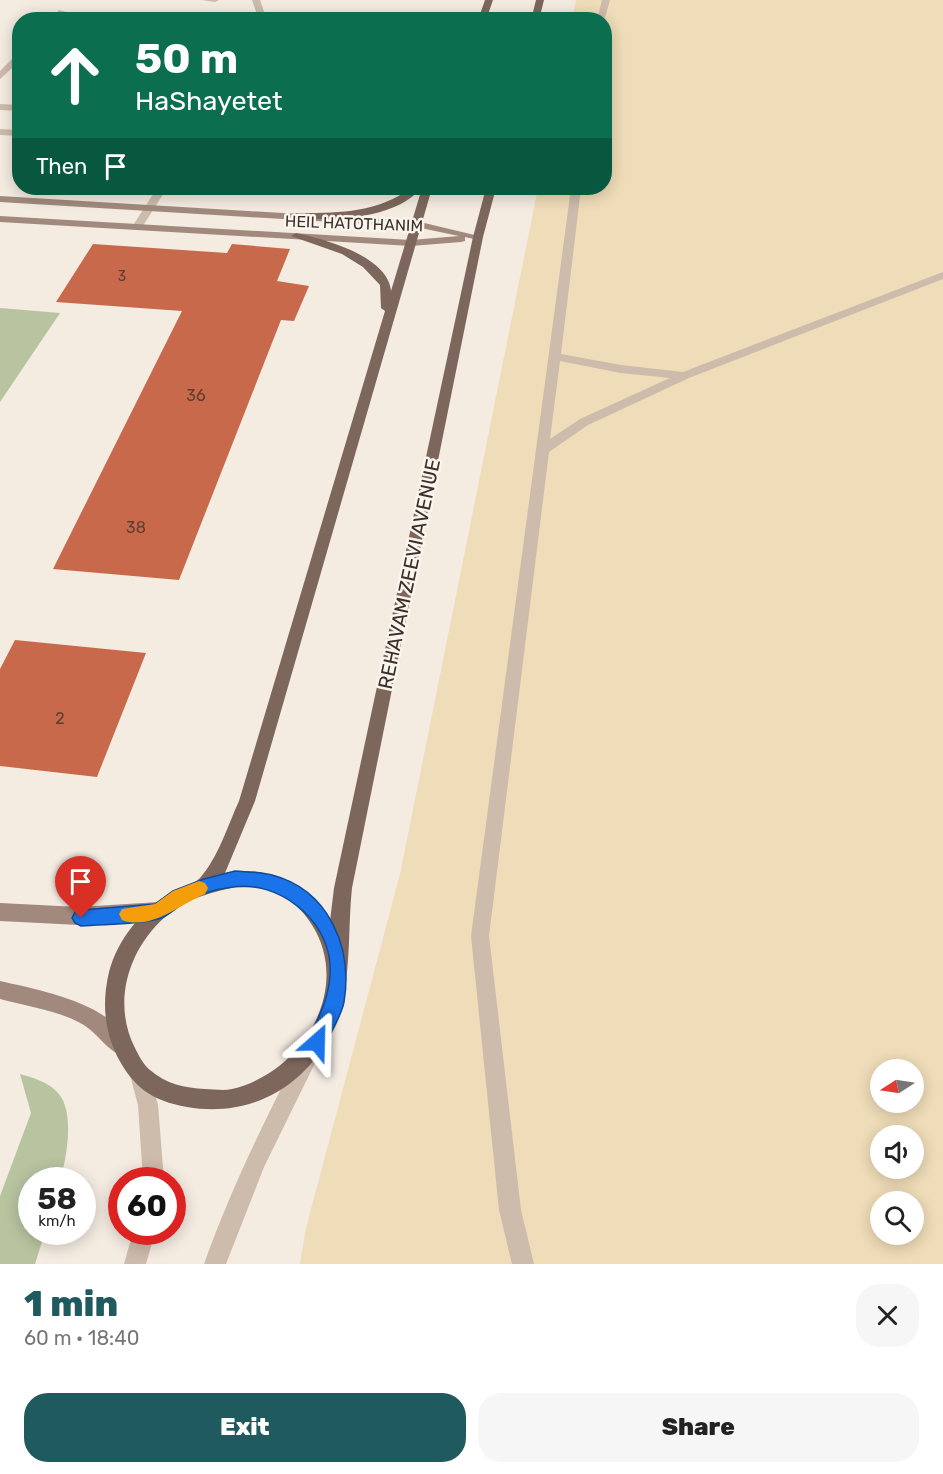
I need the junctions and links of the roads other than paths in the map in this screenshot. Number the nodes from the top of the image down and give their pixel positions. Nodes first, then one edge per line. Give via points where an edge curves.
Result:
1 (206, 0) edge
2 (215, 0) edge
3 (12, 64) edge
4 (0, 76) edge
5 (157, 195) edge
6 (407, 195) edge
7 (425, 195) edge
8 (489, 195) edge
9 (575, 195) edge
10 (0, 199) edge
11 (148, 208) junction
12 (293, 216) junction
13 (0, 219) edge
14 (416, 224) junction
15 (137, 226) junction
16 (296, 236) junction
17 (478, 237) junction
18 (411, 243) junction
19 (943, 275) edge
20 (385, 328) junction
21 (554, 356) junction
22 (685, 375) junction
23 (542, 450) junction
24 (204, 886) junction
25 (158, 911) junction
26 (0, 912) edge
27 (338, 963) junction
28 (0, 990) edge
29 (317, 1042) junction
30 (120, 1045) junction
31 (140, 1075) junction
32 (153, 1167) edge
33 (140, 1245) edge
34 (135, 1264) edge
35 (215, 1264) edge
36 (523, 1264) edge

1 - 2 street
3 - 4 street
5 - 11 street
6 - 12 main road via 362,213
7 - 14 main road
8 - 17 main road, REHAVAM ZEEVI AVENUE
9 - 21 street
10 - 11 street, HEIL HATOTHANIM
11 - 12 street, HEIL HATOTHANIM
11 - 15 street
12 - 14 street, HEIL HATOTHANIM
13 - 15 street, HEIL HATOTHANIM
14 - 17 street, HEIL HATOTHANIM
14 - 18 main road
15 - 16 street, HEIL HATOTHANIM
16 - 18 street, HEIL HATOTHANIM
16 - 20 main road via 345,249 370,267 385,285
17 - 18 street, HEIL HATOTHANIM
17 - 27 main road, REHAVAM ZEEVI AVENUE via 343,888
18 - 20 main road
19 - 22 street
20 - 24 main road via 247,801 220,865
21 - 22 street via 621,369
21 - 23 street
22 - 23 street via 585,422
23 - 36 street via 480,936 510,1210
24 - 25 main road
24 - 27 main road via 235,879 271,882 303,899 325,923
25 - 26 street via 81,918
25 - 30 main road via 136,936 116,978 112,1009
27 - 29 main road, REHAVAM ZEEVI AVENUE via 335,1004
28 - 30 street via 56,1004 94,1020
29 - 31 main road, REHAVAM ZEEVI AVENUE via 295,1067 263,1089 229,1100 176,1097
29 - 35 street via 263,1142 233,1209
30 - 31 main road
31 - 32 street via 148,1105
33 - 34 street

